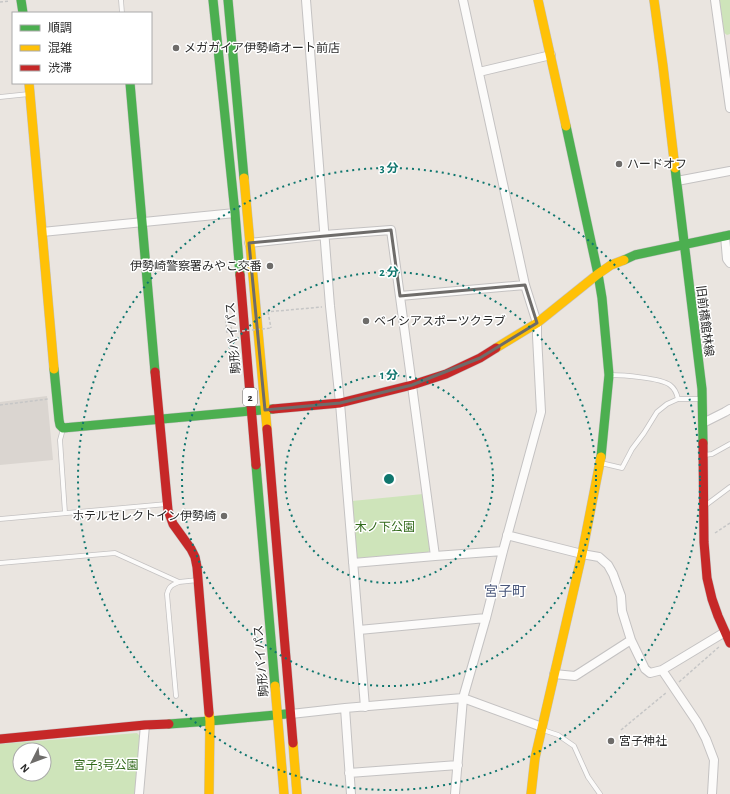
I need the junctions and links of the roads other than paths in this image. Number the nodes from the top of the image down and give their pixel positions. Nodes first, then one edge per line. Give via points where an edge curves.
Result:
1 (21, 0) edge
2 (121, 0) edge
3 (213, 0) edge
4 (228, 0) edge
5 (306, 0) edge
6 (464, 0) edge
7 (538, 0) edge
8 (654, 0) edge
9 (715, 0) edge
10 (22, 12) edge
11 (122, 12) edge
12 (730, 39) edge
13 (721, 41) junction
14 (551, 55) junction
15 (479, 72) junction
16 (29, 84) edge
17 (130, 84) edge
18 (30, 94) junction
19 (0, 97) edge
20 (730, 108) edge
21 (730, 170) edge
22 (677, 181) junction
23 (235, 213) junction
24 (143, 222) junction
25 (42, 232) junction
26 (324, 235) junction
27 (727, 235) edge
28 (249, 243) junction
29 (684, 244) junction
30 (730, 263) edge
31 (598, 274) junction
32 (525, 285) junction
33 (400, 296) junction
34 (538, 323) junction
35 (609, 375) junction
36 (412, 385) junction
37 (678, 399) junction
38 (702, 399) junction
39 (340, 403) junction
40 (730, 409) edge
41 (265, 410) junction
42 (251, 412) junction
43 (159, 420) junction
44 (703, 423) junction
45 (63, 428) junction
46 (730, 444) edge
47 (703, 456) junction
48 (600, 463) junction
49 (730, 487) edge
50 (168, 504) junction
51 (704, 506) junction
52 (66, 513) junction
53 (0, 519) edge
54 (507, 535) junction
55 (503, 551) junction
56 (582, 554) junction
57 (435, 556) junction
58 (0, 563) edge
59 (353, 564) junction
60 (198, 580) junction
61 (179, 582) junction
62 (486, 618) junction
63 (359, 630) junction
64 (725, 632) junction
65 (631, 640) junction
66 (730, 643) edge
67 (662, 670) junction
68 (554, 674) junction
69 (176, 696) dead end
70 (463, 698) junction
71 (365, 707) junction
72 (345, 708) junction
73 (278, 714) junction
74 (291, 714) junction
75 (210, 721) junction
76 (145, 725) junction
77 (542, 727) junction
78 (0, 739) edge
79 (458, 765) junction
80 (350, 773) junction
81 (139, 794) edge
82 (209, 794) edge
83 (284, 794) edge
84 (297, 794) edge
85 (351, 794) edge
86 (455, 794) edge
87 (530, 794) edge
88 (600, 794) edge
89 (712, 794) edge

1 - 10 street
2 - 11 lane
3 - 23 street, 駒形バイパス / 2
4 - 28 street, 駒形バイパス / 2
5 - 26 street
6 - 15 street
7 - 14 street
8 - 22 street, 旧前橋館林線
9 - 13 street
12 - 13 street
13 - 20 street
14 - 15 street
14 - 31 street
15 - 32 street
16 - 18 street
17 - 24 street
18 - 19 lane
18 - 25 street
21 - 22 street
22 - 29 street, 旧前橋館林線
23 - 24 street
23 - 42 street, 駒形バイパス / 2
24 - 25 street
24 - 43 street
25 - 45 street via 59,420
26 - 28 street
26 - 33 street via 390,230
26 - 39 street
27 - 29 street
27 - 30 street via 727,259
28 - 41 street, 駒形バイパス / 2
29 - 31 street via 635,255 611,265
29 - 38 street, 旧前橋館林線
31 - 34 street
31 - 35 street
32 - 33 street
32 - 34 street
33 - 36 street
34 - 36 street via 480,358 446,374
34 - 54 street via 541,412
35 - 37 lane via 664,382 670,386
35 - 48 street
36 - 39 street
36 - 57 street
37 - 38 lane
37 - 48 lane via 657,412 622,468
38 - 44 street, 旧前橋館林線
39 - 41 street
39 - 59 street
40 - 44 street
41 - 42 street
41 - 74 street, 駒形バイパス / 2
42 - 43 street
42 - 73 street, 駒形バイパス / 2
43 - 45 street
43 - 50 street
44 - 47 street, 旧前橋館林線
45 - 52 lane via 60,440
46 - 47 lane
47 - 51 street, 旧前橋館林線
48 - 56 street
49 - 51 lane
50 - 52 lane
50 - 60 street via 173,524 195,557
51 - 64 street, 旧前橋館林線 via 705,561 709,586
52 - 53 lane
54 - 55 street
54 - 56 street
55 - 57 street
55 - 62 street
56 - 65 street via 599,557 608,565 621,596 622,611
56 - 68 street
57 - 59 street
58 - 61 lane via 115,553
59 - 63 street
60 - 61 lane
60 - 75 street
61 - 69 lane via 168,588 167,594
62 - 63 street
62 - 70 street
63 - 71 street
64 - 66 street, 旧前橋館林線
64 - 67 street
65 - 67 street via 645,669 650,673
65 - 68 street via 575,676
67 - 89 street via 706,739 714,760
68 - 77 street
70 - 71 street
70 - 77 street
70 - 79 street
71 - 72 street
72 - 74 street
72 - 80 street
73 - 74 street
73 - 75 street
73 - 83 street, 駒形バイパス / 2
74 - 84 street, 駒形バイパス / 2
75 - 76 street
75 - 82 street
76 - 78 street
76 - 81 street
77 - 87 street
77 - 88 lane via 546,731 558,734 574,746 588,777
79 - 80 street
79 - 86 street
80 - 85 street

